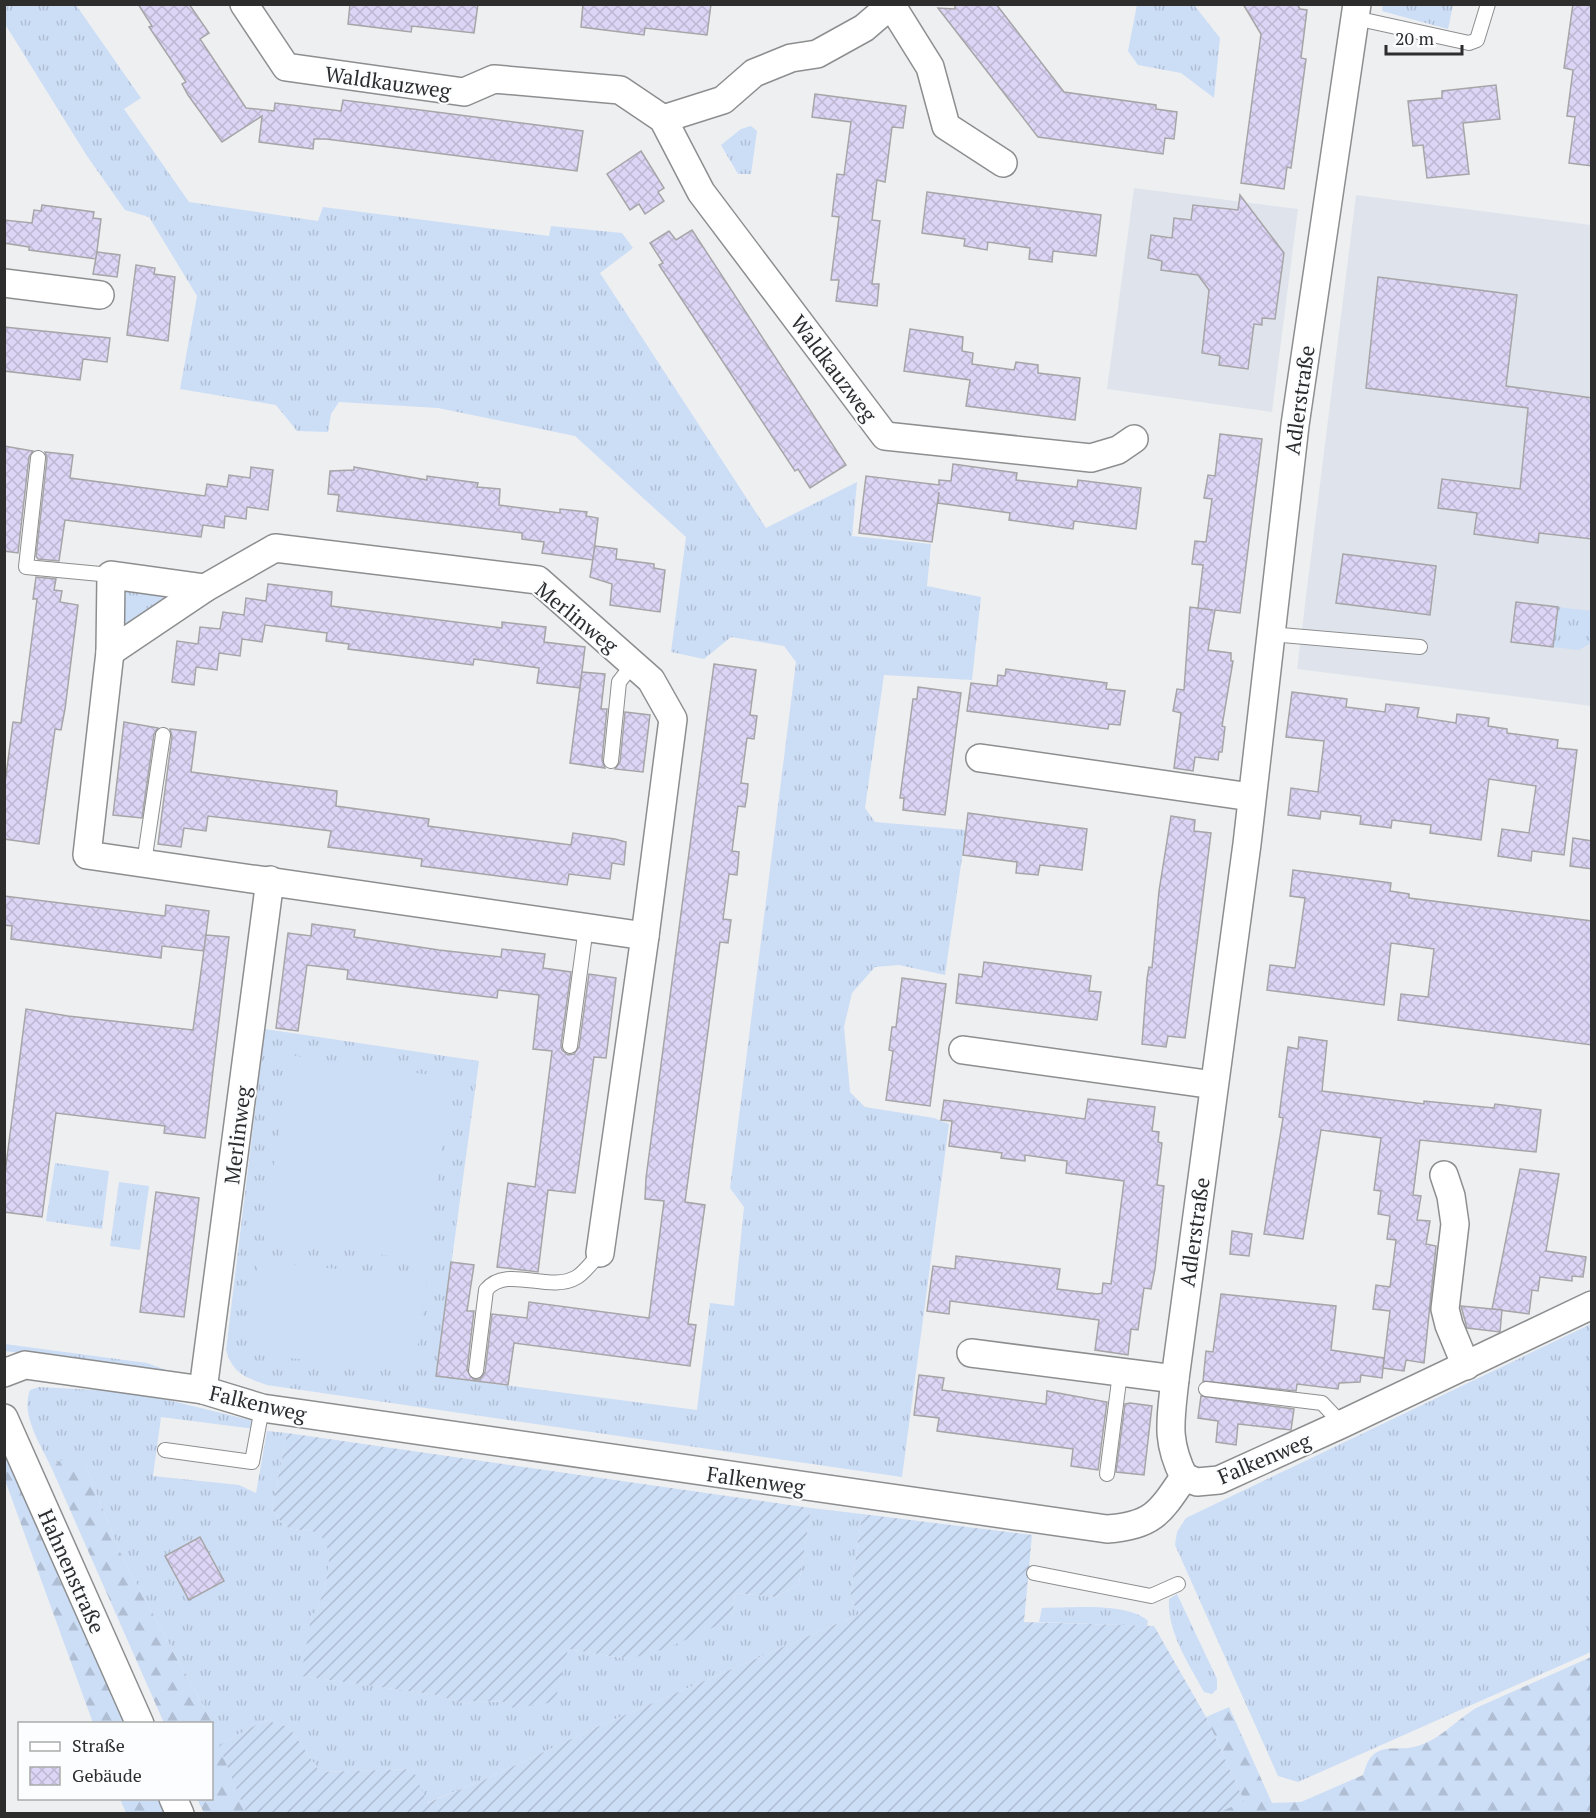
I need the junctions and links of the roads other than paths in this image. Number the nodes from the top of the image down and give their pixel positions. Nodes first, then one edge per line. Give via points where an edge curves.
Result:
1 (244, 4) edge
2 (1488, 4) edge
3 (892, 5) edge
4 (1356, 11) edge
5 (663, 118) junction
6 (1003, 163) dead end
7 (4, 283) edge
8 (100, 295) dead end
9 (1134, 439) dead end
10 (38, 458) dead end
11 (111, 575) junction
12 (206, 588) junction
13 (1269, 634) junction
14 (1420, 647) dead end
15 (110, 652) junction
16 (633, 664) junction
17 (163, 735) dead end
18 (980, 758) dead end
19 (611, 761) dead end
20 (1251, 797) junction
21 (144, 863) junction
22 (270, 880) junction
23 (586, 927) junction
24 (645, 936) junction
25 (570, 1046) dead end
26 (963, 1050) dead end
27 (1214, 1085) junction
28 (1444, 1175) dead end
29 (600, 1253) joint
30 (1592, 1305) edge
31 (971, 1353) dead end
32 (1466, 1366) junction
33 (476, 1371) dead end
34 (4, 1373) edge
35 (1120, 1373) junction
36 (1175, 1379) junction
37 (1206, 1389) dead end
38 (203, 1390) junction
39 (262, 1408) junction
40 (4, 1418) edge
41 (1342, 1424) junction
42 (165, 1450) dead end
43 (1107, 1474) dead end
44 (1184, 1477) junction
45 (1034, 1573) dead end
46 (1178, 1584) dead end
47 (139, 1722) edge
48 (174, 1800) edge
49 (180, 1814) edge

1 - 5 street, Waldkauzweg via 286,67 464,92 494,79 620,90
2 - 4 lane via 1477,40 1470,43
3 - 5 street via 864,28 817,54 791,58 754,73 723,100
3 - 6 street via 930,67 946,126
4 - 13 street, Adlerstraße via 1294,425
5 - 9 street, Waldkauzweg via 701,192 885,436 1091,458 1118,450
7 - 8 street
10 - 11 lane via 26,567
11 - 12 street
11 - 15 street
12 - 15 street, Merlinweg
12 - 16 street, Merlinweg via 275,548 538,580
13 - 14 lane
13 - 20 street, Adlerstraße
15 - 21 street via 87,855
16 - 19 lane via 619,682
16 - 24 street, Merlinweg via 651,680 673,719
17 - 21 lane
18 - 20 street
20 - 27 street, Adlerstraße
21 - 22 street
22 - 23 street
22 - 38 street, Merlinweg
23 - 24 street
23 - 25 lane
24 - 29 street, Merlinweg
26 - 27 street
27 - 36 street, Adlerstraße
28 - 32 street via 1455,1224 1445,1309
29 - 33 lane via 578,1277 560,1284 501,1279 492,1282 486,1290
30 - 32 street, Falkenweg
31 - 35 street
32 - 41 street, Falkenweg
34 - 38 street, Falkenweg via 25,1365
35 - 36 street
35 - 43 lane
36 - 44 street, Adlerstraße via 1169,1437
37 - 41 lane via 1322,1403
38 - 39 street, Falkenweg
39 - 42 lane via 252,1462
39 - 44 street, Falkenweg via 1107,1529 1131,1527 1149,1520
40 - 47 street, Hahnenstraße
41 - 44 street, Falkenweg via 1219,1480 1197,1482
45 - 46 lane via 1151,1596
48 - 49 street

